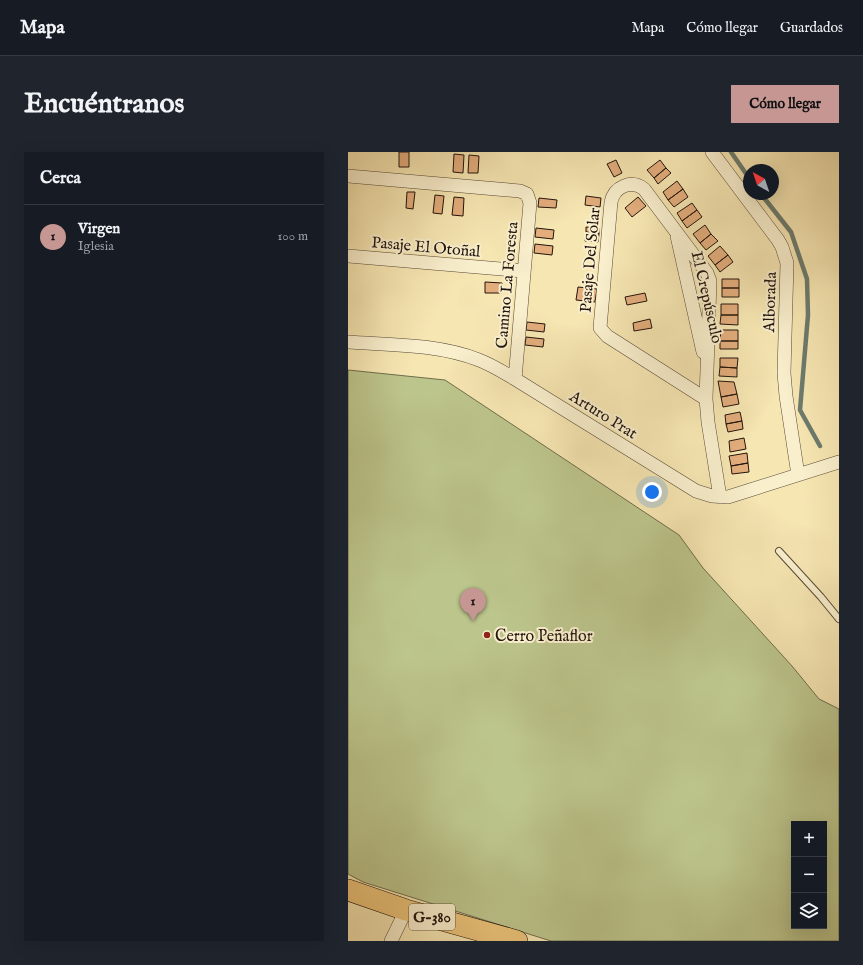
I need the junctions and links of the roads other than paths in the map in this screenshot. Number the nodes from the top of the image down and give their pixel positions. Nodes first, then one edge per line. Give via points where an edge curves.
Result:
1 (712, 152) edge
2 (348, 176) edge
3 (619, 189) joint
4 (676, 232) junction
5 (348, 256) edge
6 (524, 271) junction
7 (348, 342) edge
8 (707, 369) junction
9 (514, 379) junction
10 (706, 399) junction
11 (839, 462) edge
12 (798, 475) junction
13 (720, 497) junction
14 (779, 551) dead end
15 (839, 619) edge
16 (348, 890) edge
17 (406, 910) junction
18 (391, 941) edge
19 (517, 941) edge

1 - 12 street, Alborada via 778,240 785,254 787,271 784,373
2 - 6 street, Camino La Foresta via 520,191 527,194 530,202
3 - 4 street, El Crepúsculo via 630,184 641,186
3 - 10 street, Pasaje Del Solar via 614,193 611,202 600,324 602,331
4 - 8 street, El Crepúsculo
4 - 8 street, El Crepúsculo via 710,281
5 - 6 street, Pasaje El Otoñal
6 - 9 street, Camino La Foresta
7 - 9 street, Arturo Prat via 446,350 479,360
8 - 10 street, El Crepúsculo
9 - 13 street, Arturo Prat via 696,491
10 - 13 street, El Crepúsculo
11 - 12 street, Arturo Prat
12 - 13 street, Arturo Prat via 728,497
14 - 15 lane
16 - 17 main road, G-380
17 - 18 street
17 - 19 main road, G-380

